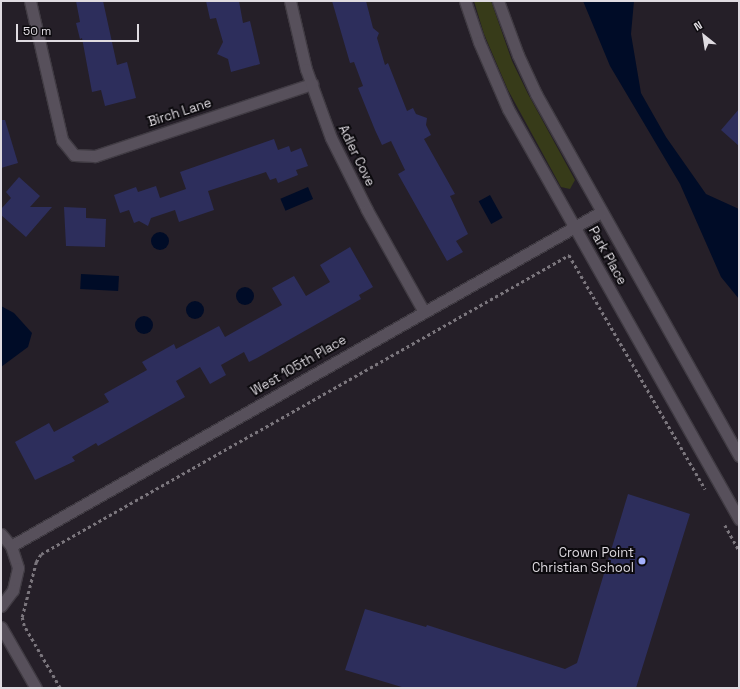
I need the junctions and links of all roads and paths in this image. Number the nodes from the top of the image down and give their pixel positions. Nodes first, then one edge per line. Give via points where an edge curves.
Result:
1 (30, 1) edge
2 (290, 1) edge
3 (465, 1) edge
4 (498, 1) edge
5 (312, 84) junction
6 (601, 212) junction
7 (575, 227) junction
8 (424, 312) junction
9 (739, 456) edge
10 (707, 494) dead end
11 (722, 519) dead end
12 (739, 519) edge
13 (1, 534) edge
14 (12, 546) junction
15 (739, 550) edge
16 (1, 606) edge
17 (1, 627) edge
18 (36, 688) edge
19 (60, 688) edge

1 - 5 street, Birch Lane via 62,140 74,155 95,156
2 - 5 street, Adler Cove
3 - 7 street, Park Place via 505,103
4 - 6 street, Park Place via 536,94
5 - 8 street, Adler Cove via 347,171
6 - 7 street, West 105th Place
6 - 9 street, Park Place
7 - 8 street, West 105th Place
7 - 12 street, Park Place
8 - 14 street, West 105th Place
10 - 19 path via 569,255 41,554 36,562 22,617 24,626
11 - 15 path
13 - 14 street
14 - 16 street via 17,561 17,576 13,590
17 - 18 street

